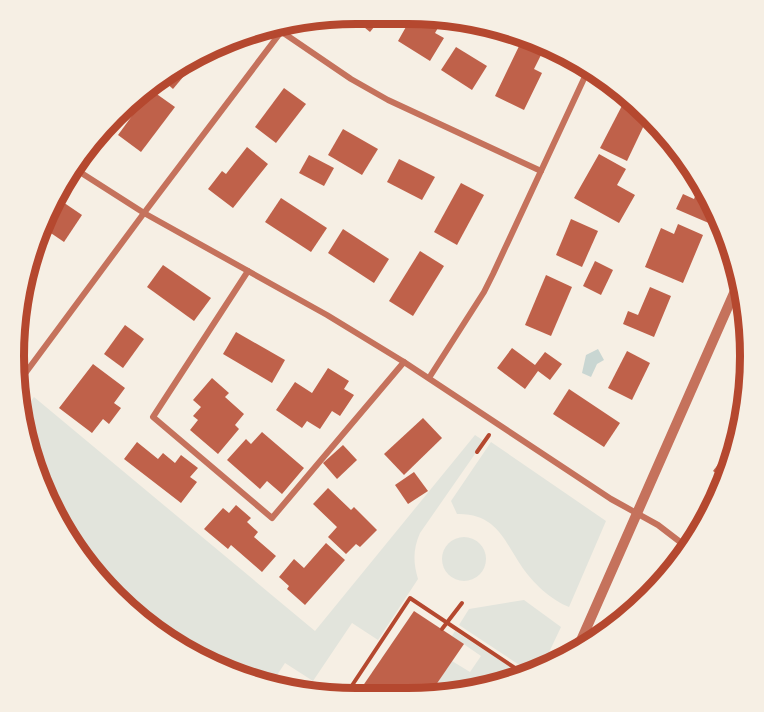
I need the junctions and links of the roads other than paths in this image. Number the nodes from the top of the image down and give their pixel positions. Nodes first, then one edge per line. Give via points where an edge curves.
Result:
1 (282, 32) joint
2 (585, 76) edge
3 (540, 171) junction
4 (80, 172) edge
5 (144, 213) junction
6 (248, 271) junction
7 (734, 293) edge
8 (404, 362) junction
9 (25, 374) edge
10 (429, 378) junction
11 (638, 514) junction
12 (682, 543) edge
13 (582, 639) edge

1 - 3 street via 388,100
1 - 5 street
2 - 3 street
3 - 10 street via 488,283
4 - 5 street
5 - 6 street
5 - 9 street
6 - 8 street
6 - 8 street via 153,417 272,518
7 - 11 street
8 - 10 street
10 - 11 street
11 - 12 street
11 - 13 street

